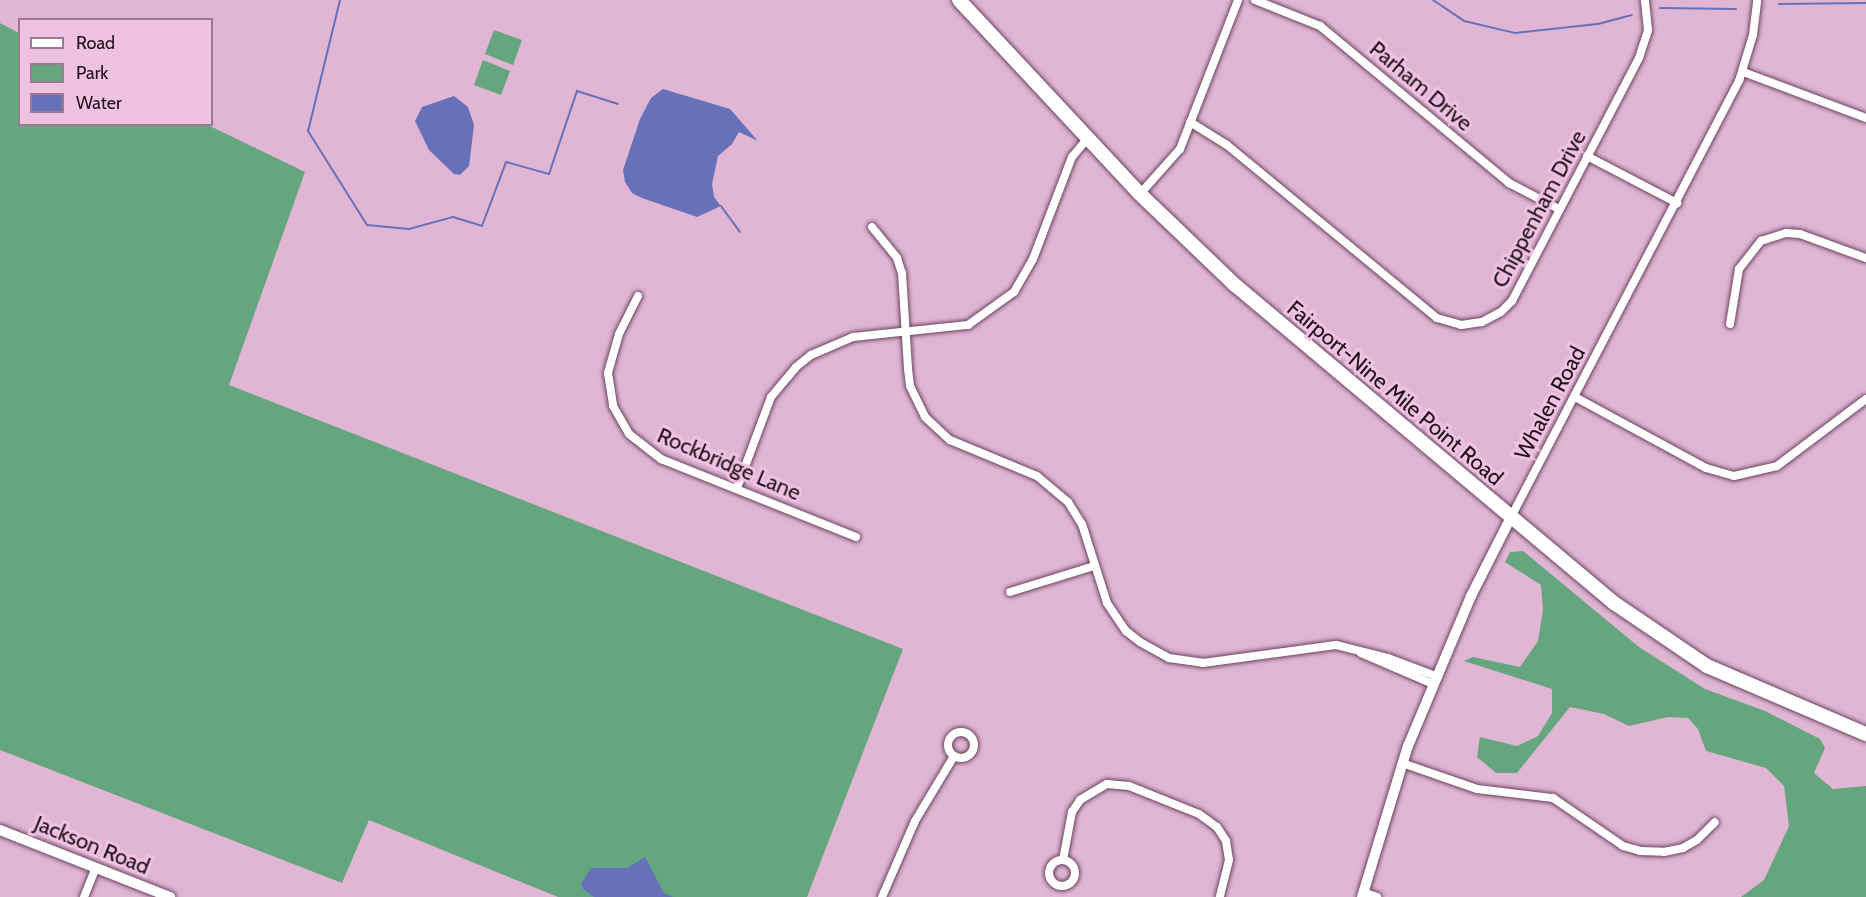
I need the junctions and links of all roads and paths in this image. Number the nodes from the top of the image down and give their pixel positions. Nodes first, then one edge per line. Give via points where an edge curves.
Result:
1 (959, 0) edge
2 (1238, 0) edge
3 (1255, 0) edge
4 (1645, 0) edge
5 (1757, 0) edge
6 (1743, 72) junction
7 (1866, 118) edge
8 (1190, 122) junction
9 (1088, 138) junction
10 (1587, 156) junction
11 (1140, 194) junction
12 (1677, 203) junction
13 (1559, 209) junction
14 (872, 227) dead end
15 (1866, 258) edge
16 (638, 296) dead end
17 (1730, 324) dead end
18 (906, 332) junction
19 (1575, 397) junction
20 (1866, 399) edge
21 (737, 488) junction
22 (1511, 518) junction
23 (856, 537) dead end
24 (1094, 566) junction
25 (1010, 592) dead end
26 (1435, 680) junction
27 (1866, 734) edge
28 (954, 756) dead end
29 (1402, 763) junction
30 (1715, 822) dead end
31 (0, 830) edge
32 (1064, 860) dead end
33 (96, 868) junction
34 (1363, 895) edge
35 (84, 897) edge
36 (170, 897) edge
37 (882, 897) edge
38 (1220, 897) edge
39 (1377, 897) edge

1 - 9 main road, Fairport-Nine Mile Point Road
2 - 8 street
3 - 13 street, Parham Drive via 1320,26 1509,183
4 - 10 street, Chippenham Drive via 1649,18 1644,46
5 - 6 street, Whalen Road
6 - 7 street
6 - 12 street, Whalen Road
8 - 11 street via 1175,158
8 - 13 street, Chippenham Drive via 1227,145 1423,307 1452,324 1482,322 1502,312 1512,301
9 - 11 main road, Fairport-Nine Mile Point Road
9 - 18 street via 1072,157 1033,259 1014,292 968,325
10 - 12 street
10 - 13 street, Chippenham Drive
11 - 22 main road, Fairport-Nine Mile Point Road via 1269,315
12 - 19 street, Whalen Road
14 - 18 street via 897,258
15 - 17 street via 1800,234 1786,233 1761,241 1739,269
16 - 21 street, Rockbridge Lane via 619,334 608,373 610,396 621,424 661,459
18 - 21 street via 829,345 796,367 771,397
18 - 24 street via 910,386 926,417 950,440 1025,470 1059,493 1077,513
19 - 20 street via 1706,468 1734,476 1777,466
19 - 22 street, Whalen Road
21 - 23 street, Rockbridge Lane
22 - 26 street, Whalen Road
22 - 27 main road, Fairport-Nine Mile Point Road via 1614,603 1676,647 1759,690
24 - 25 street
24 - 26 street via 1107,603 1126,631 1169,658 1203,663 1320,646 1347,646
26 - 29 street, Whalen Road
28 - 37 street via 915,821
29 - 30 street via 1477,789 1553,798 1623,846 1640,851 1683,848
29 - 34 street, Whalen Road
31 - 33 street, Jackson Road
32 - 38 street via 1072,812 1080,800 1107,784 1129,786 1199,814 1217,827 1229,860
33 - 35 street
33 - 36 street, Jackson Road
34 - 39 street

